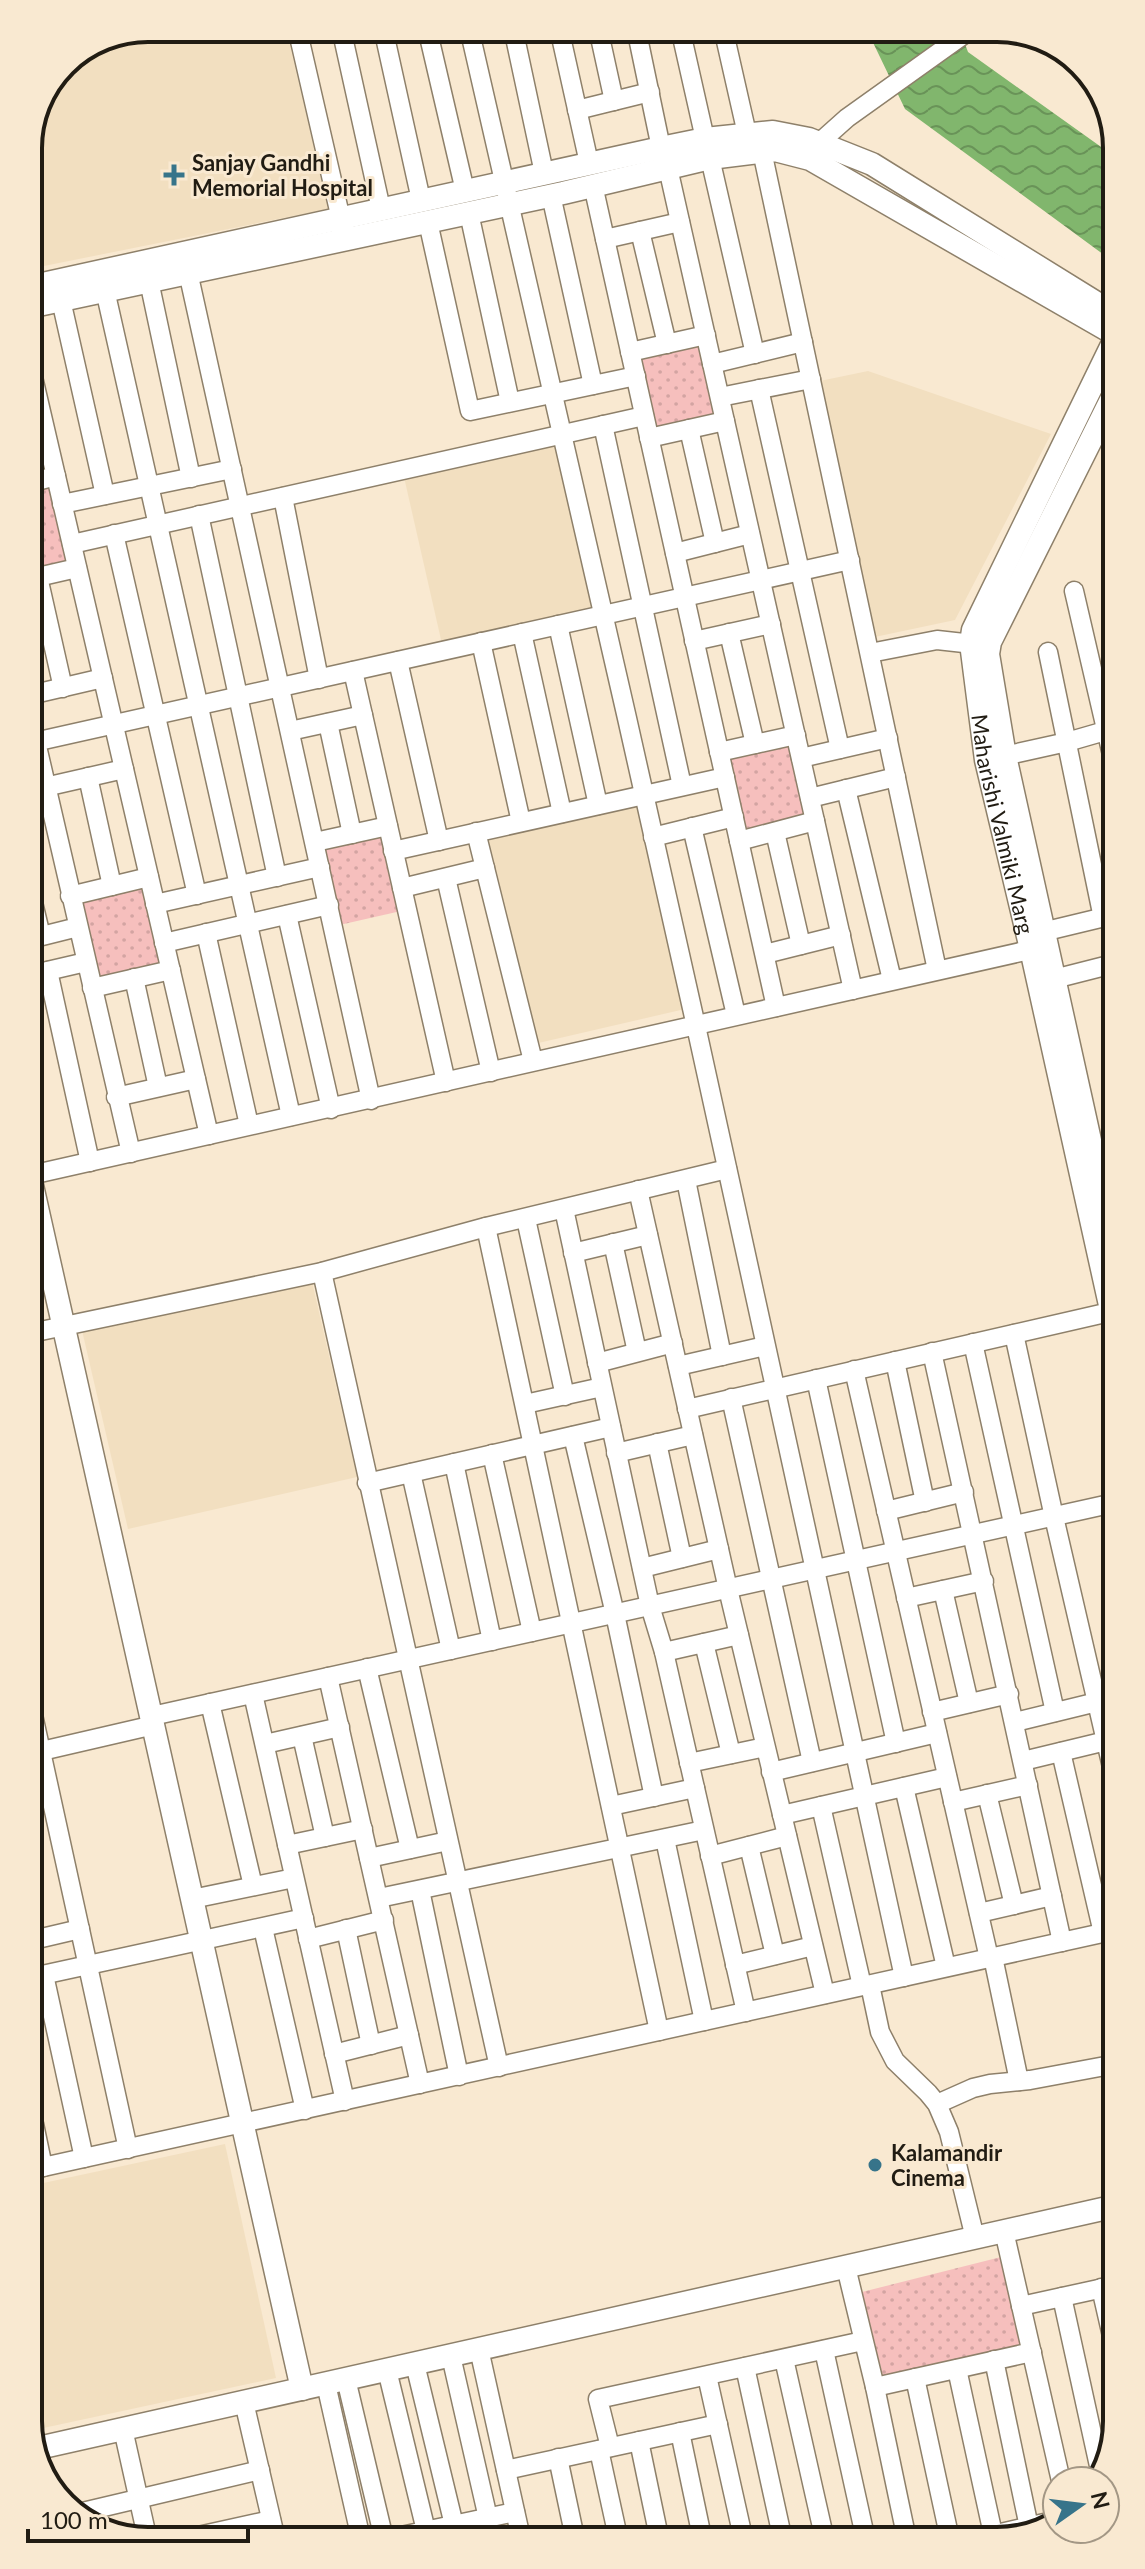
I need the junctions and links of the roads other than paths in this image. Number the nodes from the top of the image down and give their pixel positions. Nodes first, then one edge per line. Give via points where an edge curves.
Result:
1 (300, 42) edge
2 (343, 42) edge
3 (386, 42) edge
4 (430, 42) edge
5 (472, 42) edge
6 (516, 42) edge
7 (562, 42) edge
8 (601, 42) edge
9 (639, 42) edge
10 (683, 42) edge
11 (726, 42) edge
12 (953, 42) edge
13 (650, 92) junction
14 (614, 101) junction
15 (577, 110) junction
16 (747, 134) junction
17 (708, 149) junction
18 (762, 151) junction
19 (814, 151) junction
20 (665, 158) junction
21 (544, 173) junction
22 (591, 174) junction
23 (507, 193) junction
24 (551, 195) junction
25 (467, 202) junction
26 (424, 211) junction
27 (371, 219) junction
28 (680, 222) junction
29 (343, 228) junction
30 (640, 231) junction
31 (605, 239) junction
32 (216, 256) junction
33 (188, 272) junction
34 (149, 281) junction
35 (42, 285) edge
36 (105, 290) junction
37 (61, 300) junction
38 (42, 304) edge
39 (1103, 307) edge
40 (1103, 327) edge
41 (706, 335) junction
42 (803, 342) junction
43 (667, 344) junction
44 (630, 352) junction
45 (755, 354) junction
46 (712, 364) junction
47 (1103, 366) edge
48 (636, 376) junction
49 (811, 379) junction
50 (593, 385) junction
51 (759, 389) junction
52 (555, 393) junction
53 (720, 397) junction
54 (510, 402) junction
55 (1103, 414) edge
56 (644, 416) junction
57 (42, 418) edge
58 (725, 421) junction
59 (603, 425) junction
60 (689, 429) junction
61 (564, 434) junction
62 (649, 438) junction
63 (232, 469) junction
64 (56, 476) junction
65 (191, 478) junction
66 (42, 480) edge
67 (149, 486) junction
68 (105, 495) junction
69 (283, 497) junction
70 (62, 504) junction
71 (240, 506) junction
72 (199, 515) junction
73 (158, 525) junction
74 (114, 534) junction
75 (750, 534) junction
76 (715, 543) junction
77 (72, 544) junction
78 (1028, 544) junction
79 (675, 553) junction
80 (850, 560) junction
81 (77, 568) junction
82 (799, 572) junction
83 (42, 576) edge
84 (761, 580) junction
85 (1074, 591) dead end
86 (685, 597) junction
87 (644, 606) junction
88 (42, 608) edge
89 (604, 615) junction
90 (771, 624) junction
91 (558, 625) junction
92 (522, 633) junction
93 (729, 633) junction
94 (694, 641) junction
95 (481, 642) junction
96 (980, 644) junction
97 (1048, 652) dead end
98 (870, 653) junction
99 (398, 661) junction
100 (353, 671) junction
101 (103, 678) junction
102 (319, 679) junction
103 (280, 687) junction
104 (63, 688) junction
105 (42, 692) edge
106 (238, 696) junction
107 (1103, 703) edge
108 (198, 705) junction
109 (156, 715) junction
110 (363, 715) junction
111 (328, 723) junction
112 (113, 724) junction
113 (290, 731) junction
114 (1103, 732) edge
115 (796, 735) junction
116 (888, 738) junction
117 (42, 740) edge
118 (1067, 742) junction
119 (755, 744) junction
120 (840, 749) junction
121 (719, 752) junction
122 (801, 758) junction
123 (996, 758) junction
124 (124, 769) junction
125 (42, 777) edge
126 (88, 777) junction
127 (725, 777) junction
128 (896, 777) junction
129 (682, 786) junction
130 (45, 787) junction
131 (846, 789) junction
132 (644, 795) junction
133 (810, 798) junction
134 (598, 805) junction
135 (562, 813) junction
136 (734, 817) junction
137 (815, 821) junction
138 (521, 822) junction
139 (388, 826) junction
140 (692, 827) junction
141 (476, 832) junction
142 (775, 832) junction
143 (352, 834) junction
144 (653, 837) junction
145 (439, 841) junction
146 (739, 841) junction
147 (315, 842) junction
148 (393, 851) junction
149 (320, 867) junction
150 (485, 868) junction
151 (149, 877) junction
152 (277, 877) junction
153 (446, 878) junction
154 (239, 885) junction
155 (112, 886) junction
156 (402, 888) junction
157 (197, 895) junction
158 (70, 896) junction
159 (1103, 896) edge
160 (155, 904) junction
161 (329, 905) junction
162 (287, 915) junction
163 (1103, 919) edge
164 (248, 924) junction
165 (78, 927) junction
166 (206, 933) junction
167 (841, 935) junction
168 (42, 936) edge
169 (1037, 941) junction
170 (164, 943) junction
171 (801, 945) junction
172 (765, 954) junction
173 (86, 962) junction
174 (1103, 967) edge
175 (171, 970) junction
176 (937, 970) junction
177 (42, 972) edge
178 (134, 978) junction
179 (1054, 979) junction
180 (892, 980) junction
181 (42, 984) edge
182 (92, 988) junction
183 (853, 990) junction
184 (776, 1007) junction
185 (736, 1015) junction
186 (696, 1025) junction
187 (533, 1061) junction
188 (491, 1072) junction
189 (196, 1079) junction
190 (446, 1082) junction
191 (158, 1087) junction
192 (116, 1097) junction
193 (371, 1100) junction
194 (331, 1109) junction
195 (291, 1116) junction
196 (249, 1125) junction
197 (209, 1135) junction
198 (1094, 1152) edge
199 (131, 1153) junction
200 (90, 1162) junction
201 (727, 1169) junction
202 (42, 1175) edge
203 (686, 1180) junction
204 (638, 1190) junction
205 (1103, 1196) edge
206 (564, 1209) junction
207 (526, 1219) junction
208 (42, 1227) edge
209 (486, 1227) junction
210 (1103, 1229) edge
211 (648, 1235) junction
212 (613, 1243) junction
213 (573, 1253) junction
214 (322, 1272) junction
215 (1103, 1317) edge
216 (64, 1325) junction
217 (42, 1330) edge
218 (1014, 1334) junction
219 (673, 1343) junction
220 (973, 1343) junction
221 (765, 1346) junction
222 (637, 1352) junction
223 (932, 1352) junction
224 (722, 1356) junction
225 (895, 1361) junction
226 (597, 1363) junction
227 (678, 1366) junction
228 (854, 1370) junction
229 (816, 1379) junction
230 (602, 1387) junction
231 (775, 1389) junction
232 (565, 1396) junction
233 (731, 1398) junction
234 (525, 1404) junction
235 (687, 1409) junction
236 (611, 1427) junction
237 (693, 1435) junction
238 (573, 1436) junction
239 (657, 1443) junction
240 (533, 1445) junction
241 (616, 1453) junction
242 (492, 1454) junction
243 (454, 1463) junction
244 (411, 1473) junction
245 (367, 1483) junction
246 (964, 1492) junction
247 (925, 1502) junction
248 (1103, 1506) edge
249 (886, 1511) junction
250 (1054, 1517) junction
251 (1013, 1526) junction
252 (974, 1534) junction
253 (719, 1549) junction
254 (895, 1552) junction
255 (682, 1558) junction
256 (855, 1561) junction
257 (642, 1568) junction
258 (813, 1570) junction
259 (770, 1580) junction
260 (984, 1581) junction
261 (728, 1589) junction
262 (943, 1590) junction
263 (906, 1598) junction
264 (650, 1606) junction
265 (615, 1614) junction
266 (572, 1623) junction
267 (532, 1632) junction
268 (739, 1635) junction
269 (492, 1641) junction
270 (704, 1643) junction
271 (451, 1650) junction
272 (664, 1652) junction
273 (407, 1660) junction
274 (367, 1668) junction
275 (328, 1677) junction
276 (253, 1694) junction
277 (1009, 1694) junction
278 (1097, 1702) junction
279 (210, 1703) junction
280 (969, 1703) junction
281 (932, 1712) junction
282 (1055, 1712) junction
283 (153, 1720) junction
284 (1015, 1722) junction
285 (340, 1727) junction
286 (1103, 1728) edge
287 (937, 1733) junction
288 (302, 1736) junction
289 (1103, 1742) edge
290 (896, 1743) junction
291 (265, 1744) junction
292 (765, 1747) junction
293 (42, 1751) edge
294 (1061, 1752) junction
295 (852, 1753) junction
296 (731, 1754) junction
297 (1023, 1761) junction
298 (812, 1762) junction
299 (689, 1763) junction
300 (771, 1772) junction
301 (42, 1773) edge
302 (947, 1777) junction
303 (1028, 1785) junction
304 (904, 1787) junction
305 (695, 1788) junction
306 (987, 1794) junction
307 (863, 1796) junction
308 (654, 1797) junction
309 (953, 1802) junction
310 (611, 1806) junction
311 (821, 1806) junction
312 (782, 1815) junction
313 (363, 1829) junction
314 (704, 1830) junction
315 (787, 1836) junction
316 (325, 1837) junction
317 (665, 1839) junction
318 (448, 1841) junction
319 (287, 1845) junction
320 (749, 1846) junction
321 (410, 1849) junction
322 (620, 1849) junction
323 (710, 1856) junction
324 (369, 1858) junction
325 (294, 1878) junction
326 (457, 1882) junction
327 (253, 1886) junction
328 (420, 1890) junction
329 (1052, 1896) junction
330 (379, 1898) junction
331 (192, 1899) junction
332 (1014, 1905) junction
333 (1103, 1909) edge
334 (979, 1913) junction
335 (304, 1918) junction
336 (384, 1920) junction
337 (263, 1928) junction
338 (80, 1929) junction
339 (346, 1929) junction
340 (1103, 1932) edge
341 (42, 1934) edge
342 (308, 1939) junction
343 (202, 1942) junction
344 (1062, 1942) junction
345 (813, 1946) junction
346 (775, 1955) junction
347 (991, 1957) junction
348 (88, 1965) junction
349 (735, 1965) junction
350 (946, 1967) junction
351 (42, 1975) edge
352 (904, 1977) junction
353 (866, 1985) junction
354 (42, 1988) edge
355 (825, 1994) junction
356 (746, 2012) junction
357 (704, 2021) junction
358 (659, 2031) junction
359 (409, 2035) junction
360 (371, 2045) junction
361 (334, 2054) junction
362 (1103, 2066) edge
363 (499, 2067) junction
364 (459, 2076) junction
365 (1019, 2081) junction
366 (420, 2084) junction
367 (345, 2101) junction
368 (937, 2104) junction
369 (305, 2110) junction
370 (243, 2124) junction
371 (128, 2149) junction
372 (84, 2158) junction
373 (42, 2167) edge
374 (1103, 2209) edge
375 (1004, 2231) junction
376 (975, 2238) junction
377 (846, 2267) junction
378 (1103, 2287) edge
379 (1062, 2297) junction
380 (1021, 2306) junction
381 (863, 2341) junction
382 (479, 2349) junction
383 (824, 2350) junction
384 (1032, 2352) junction
385 (451, 2356) junction
386 (784, 2359) junction
387 (994, 2360) junction
388 (415, 2364) junction
389 (745, 2367) junction
390 (957, 2369) junction
391 (387, 2370) junction
392 (707, 2376) junction
393 (915, 2378) junction
394 (336, 2381) junction
395 (875, 2387) junction
396 (302, 2389) junction
397 (244, 2402) junction
398 (718, 2424) junction
399 (123, 2429) junction
400 (680, 2432) junction
401 (639, 2441) junction
402 (45, 2446) edge
403 (604, 2448) junction
404 (1097, 2456) edge
405 (558, 2458) junction
406 (1057, 2465) edge
407 (260, 2470) junction
408 (506, 2470) junction
409 (139, 2499) junction
410 (515, 2512) junction
411 (103, 2517) edge
412 (488, 2518) junction
413 (271, 2520) junction
414 (1028, 2522) edge
415 (145, 2527) edge
416 (252, 2527) edge
417 (273, 2527) edge
418 (359, 2527) edge
419 (384, 2527) edge
420 (425, 2527) edge
421 (464, 2527) edge
422 (466, 2527) edge
423 (518, 2527) edge
424 (573, 2527) edge
425 (616, 2527) edge
426 (657, 2527) edge
427 (700, 2527) edge
428 (741, 2527) edge
429 (780, 2527) edge
430 (822, 2527) edge
431 (863, 2527) edge
432 (904, 2527) edge
433 (947, 2527) edge
434 (990, 2527) edge

1 - 29 street
2 - 27 street
3 - 26 street
4 - 25 street
5 - 23 street
6 - 21 street
7 - 15 street
8 - 14 street
9 - 13 street
10 - 17 street
11 - 16 street
12 - 19 street via 866,104
13 - 14 street
13 - 20 street
14 - 15 street
15 - 22 street
16 - 17 street
16 - 19 street via 773,132
17 - 18 street
17 - 20 street
17 - 45 street
18 - 19 street
18 - 42 street
19 - 39 street via 872,164
19 - 40 street
20 - 22 street
20 - 28 street
21 - 22 street
21 - 23 street
22 - 24 street
22 - 31 street
23 - 24 street
23 - 25 street
23 - 52 street
24 - 50 street
25 - 26 street
25 - 54 street
26 - 27 street
26 - 54 street via 470,411
27 - 29 street
28 - 30 street
28 - 41 street
29 - 32 street
30 - 31 street
30 - 43 street
31 - 44 street
32 - 33 street
32 - 35 street
33 - 34 street
33 - 63 street
34 - 36 street
34 - 65 street
36 - 37 street
36 - 67 street
37 - 38 street
37 - 68 street
41 - 43 street
41 - 46 street
42 - 45 street
42 - 49 street
43 - 44 street
44 - 48 street
45 - 46 street
46 - 53 street
47 - 78 street
48 - 50 street
48 - 56 street
49 - 51 street
49 - 80 street
50 - 52 street
51 - 53 street
51 - 82 street
52 - 54 street
52 - 61 street
53 - 58 street
55 - 78 street
56 - 59 street
56 - 62 street
57 - 64 street
58 - 60 street
58 - 75 street
59 - 61 street
59 - 87 street
60 - 62 street
60 - 76 street
61 - 69 street
61 - 89 street
62 - 79 street
63 - 65 street
63 - 71 street
64 - 66 street
64 - 70 street
65 - 67 street
67 - 68 street
67 - 73 street
68 - 70 street
69 - 71 street
69 - 102 street
70 - 77 street
71 - 72 street
71 - 103 street
72 - 73 street
72 - 106 street
73 - 74 street
73 - 108 street
74 - 77 street
74 - 109 street
75 - 76 street
75 - 84 street
76 - 79 street
77 - 81 street
78 - 96 street
79 - 86 street
80 - 82 street
80 - 98 street
81 - 83 street
81 - 101 street
82 - 84 street
82 - 120 street
84 - 86 street
84 - 90 street
85 - 107 street
86 - 87 street
86 - 94 street
87 - 89 street
87 - 129 street
88 - 104 street
89 - 91 street
89 - 132 street
90 - 93 street
90 - 115 street
91 - 92 street
91 - 134 street
92 - 95 street
92 - 135 street
93 - 94 street
93 - 119 street
94 - 121 street
95 - 99 street
95 - 138 street
96 - 98 street via 937,640
96 - 123 street, Maharishi Valmiki Marg via 988,654
97 - 118 street
98 - 116 street
99 - 100 street
99 - 145 street
100 - 102 street
100 - 110 street
101 - 104 street
101 - 112 street
102 - 103 street
103 - 106 street
103 - 113 street
104 - 105 street
106 - 108 street
106 - 152 street
108 - 109 street
108 - 154 street
109 - 112 street
109 - 157 street
110 - 111 street
110 - 139 street
111 - 113 street
111 - 143 street
112 - 117 street
112 - 124 street
113 - 147 street
114 - 118 street
115 - 119 street
115 - 122 street
116 - 120 street
116 - 128 street
118 - 123 street
118 - 159 street
119 - 121 street
120 - 122 street
121 - 127 street
122 - 133 street
123 - 169 street, Maharishi Valmiki Marg
124 - 126 street
124 - 151 street
125 - 130 street
126 - 130 street
126 - 155 street
127 - 129 street
127 - 136 street
128 - 131 street
128 - 176 street
129 - 132 street
130 - 158 street
131 - 133 street
131 - 180 street
132 - 134 street
132 - 144 street
133 - 137 street
134 - 135 street
135 - 138 street
136 - 140 street
136 - 146 street
137 - 142 street
137 - 167 street
138 - 141 street
139 - 143 street
139 - 148 street
140 - 144 street
140 - 185 street
141 - 145 street
141 - 150 street
142 - 146 street
142 - 171 street
143 - 147 street
144 - 186 street
145 - 148 street
146 - 172 street
147 - 149 street
148 - 156 street
149 - 152 street
149 - 161 street
150 - 153 street
150 - 187 street
151 - 155 street
151 - 160 street
152 - 154 street
153 - 156 street
153 - 188 street
154 - 157 street
154 - 164 street
155 - 158 street
156 - 190 street
157 - 160 street
158 - 165 street
160 - 170 street
161 - 162 street
161 - 193 street
162 - 164 street
162 - 194 street
163 - 169 street
164 - 166 street
164 - 195 street
165 - 168 street
165 - 173 street
166 - 170 street
166 - 196 street
167 - 171 street
167 - 183 street
169 - 176 street
169 - 179 street, Maharishi Valmiki Marg
169 - 198 street, Maharishi Valmiki Marg
170 - 175 street
171 - 172 street
172 - 184 street
173 - 177 street
173 - 182 street
174 - 179 street
175 - 178 street
175 - 189 street
176 - 180 street
178 - 182 street
178 - 191 street
179 - 198 street, Maharishi Valmiki Marg
180 - 183 street
181 - 200 street
182 - 192 street
183 - 184 street
184 - 185 street
185 - 186 street
186 - 187 street
186 - 201 street
187 - 188 street
188 - 190 street
189 - 191 street
189 - 197 street
190 - 193 street
191 - 192 street
192 - 199 street
193 - 194 street
194 - 195 street
195 - 196 street
196 - 197 street
197 - 199 street
198 - 205 street, Maharishi Valmiki Marg
198 - 210 street, Maharishi Valmiki Marg
199 - 200 street
200 - 202 street
201 - 203 street
201 - 221 street
203 - 204 street
203 - 224 street
204 - 206 street
204 - 211 street
206 - 207 street
206 - 213 street
207 - 209 street
207 - 232 street
208 - 216 street
209 - 214 street
209 - 234 street
211 - 212 street
211 - 219 street
212 - 213 street
212 - 222 street
213 - 226 street
214 - 216 street
214 - 245 street
215 - 218 street
216 - 217 street
216 - 283 street
218 - 220 street
218 - 250 street
219 - 222 street
219 - 227 street
220 - 223 street
220 - 251 street
221 - 224 street
221 - 231 street
222 - 226 street
223 - 225 street
223 - 246 street
224 - 227 street
225 - 228 street
225 - 247 street
226 - 230 street
227 - 235 street
228 - 229 street
228 - 249 street
229 - 231 street
229 - 256 street
230 - 232 street
230 - 236 street
231 - 233 street
231 - 258 street
232 - 234 street
233 - 235 street
233 - 259 street
234 - 240 street
235 - 237 street
236 - 238 street
236 - 241 street
237 - 239 street
237 - 253 street
238 - 240 street
238 - 265 street
239 - 241 street
239 - 255 street
240 - 242 street
240 - 266 street
241 - 257 street
242 - 243 street
242 - 267 street
243 - 244 street
243 - 269 street
244 - 245 street
244 - 271 street
245 - 273 street
246 - 247 street
246 - 252 street
247 - 249 street
248 - 250 street
249 - 254 street
250 - 251 street
250 - 278 street
251 - 252 street
251 - 282 street
252 - 254 street
252 - 260 street
253 - 255 street
253 - 261 street
254 - 256 street
254 - 263 street
255 - 257 street
256 - 258 street
256 - 290 street
257 - 264 street
258 - 259 street
258 - 295 street
259 - 261 street
259 - 298 street
260 - 262 street
260 - 277 street
261 - 264 street
261 - 268 street
262 - 263 street
262 - 280 street
263 - 281 street
264 - 265 street
264 - 272 street
265 - 266 street
265 - 308 street
266 - 267 street
266 - 310 street
267 - 269 street
268 - 270 street
268 - 292 street
269 - 271 street
270 - 272 street
270 - 296 street
271 - 273 street
272 - 299 street
273 - 274 street
273 - 318 street
274 - 275 street
274 - 321 street
275 - 276 street
275 - 285 street
276 - 279 street
276 - 291 street
277 - 280 street
277 - 284 street
278 - 282 street
278 - 286 street
279 - 283 street
279 - 327 street
280 - 281 street
281 - 287 street
282 - 284 street
283 - 293 street
283 - 331 street
284 - 297 street
285 - 288 street
285 - 313 street
287 - 290 street
287 - 302 street
288 - 291 street
288 - 316 street
289 - 294 street
290 - 295 street
291 - 319 street
292 - 296 street
292 - 300 street
294 - 297 street
294 - 333 street
295 - 298 street
295 - 307 street
296 - 299 street
297 - 303 street
298 - 300 street
299 - 305 street
300 - 312 street
301 - 338 street
302 - 304 street
302 - 309 street
303 - 306 street
303 - 329 street
304 - 307 street
304 - 350 street
305 - 308 street
305 - 314 street
306 - 309 street
306 - 332 street
307 - 311 street
307 - 352 street
308 - 310 street
309 - 334 street
310 - 322 street
311 - 312 street
311 - 353 street
312 - 315 street
313 - 316 street
313 - 324 street
314 - 317 street
314 - 323 street
315 - 320 street
315 - 345 street
316 - 319 street
317 - 322 street
317 - 357 street
318 - 321 street
318 - 326 street
319 - 325 street
320 - 323 street
320 - 346 street
321 - 324 street
322 - 326 street
322 - 358 street
323 - 349 street
324 - 330 street
325 - 327 street
325 - 335 street
326 - 328 street
326 - 363 street
327 - 331 street
328 - 330 street
328 - 364 street
329 - 332 street
329 - 344 street
330 - 336 street
331 - 343 street
332 - 334 street
334 - 347 street
335 - 337 street
335 - 342 street
336 - 339 street
336 - 359 street
337 - 343 street
337 - 369 street
338 - 341 street
338 - 348 street
339 - 342 street
339 - 360 street
340 - 344 street
342 - 361 street
343 - 348 street
343 - 370 street
344 - 347 street
345 - 346 street
345 - 355 street
346 - 349 street
347 - 350 street
347 - 365 street
348 - 351 street
348 - 371 street
349 - 356 street
350 - 352 street
352 - 353 street
353 - 355 street
353 - 368 street via 895,2061
354 - 372 street
355 - 356 street
356 - 357 street
357 - 358 street
358 - 363 street
359 - 360 street
359 - 366 street
360 - 361 street
361 - 367 street
362 - 365 street
363 - 364 street
364 - 366 street
365 - 368 street via 973,2088
366 - 367 street
367 - 369 street
368 - 376 street
369 - 370 street
370 - 371 street
370 - 396 street
371 - 372 street
372 - 373 street
374 - 375 street
375 - 376 street
375 - 380 street
376 - 377 street
377 - 381 street
377 - 382 street
378 - 379 street
379 - 380 street
379 - 404 street
380 - 384 street
381 - 383 street
381 - 395 street
382 - 385 street
382 - 408 street
383 - 386 street
383 - 431 street
384 - 387 street
384 - 406 street
385 - 388 street
385 - 412 street
386 - 389 street
386 - 430 street
387 - 390 street
387 - 414 street
388 - 391 street
388 - 421 street
389 - 392 street
389 - 429 street
390 - 393 street
390 - 434 street
391 - 394 street
391 - 420 street
392 - 398 street
392 - 403 street via 598,2399
393 - 395 street
393 - 433 street
394 - 396 street
394 - 418 street
394 - 419 street
395 - 432 street
396 - 397 street
397 - 399 street
397 - 407 street
398 - 400 street
398 - 428 street
399 - 402 street
399 - 409 street
400 - 401 street
400 - 427 street
401 - 403 street
401 - 426 street
403 - 405 street
403 - 425 street
405 - 408 street
405 - 424 street
407 - 409 street
407 - 413 street
408 - 410 street
409 - 411 street
409 - 415 street
410 - 412 street
410 - 423 street
412 - 422 street
413 - 416 street
413 - 417 street

